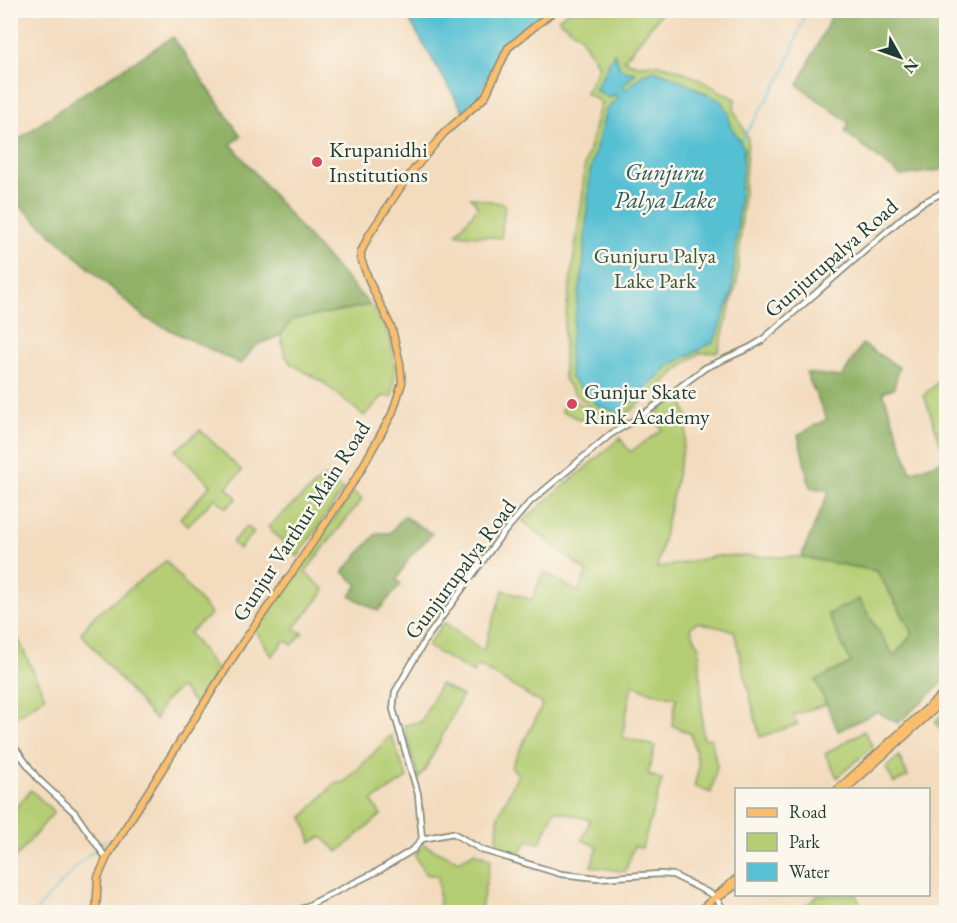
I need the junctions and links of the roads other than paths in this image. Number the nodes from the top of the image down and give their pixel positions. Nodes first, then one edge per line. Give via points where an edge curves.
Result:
1 (555, 10) edge
2 (946, 191) edge
3 (946, 691) edge
4 (946, 699) edge
5 (10, 741) edge
6 (838, 788) edge
7 (846, 788) edge
8 (422, 839) junction
9 (106, 858) junction
10 (735, 880) edge
11 (735, 886) edge
12 (716, 897) junction
13 (96, 912) edge
14 (295, 912) edge
15 (698, 912) edge
16 (703, 912) edge
17 (725, 912) edge

1 - 9 main road, Gunjur Varthur Main Road via 508,48 485,97 444,133 406,178 369,235 361,259 392,329 400,363 402,383 392,414 358,475 243,642
2 - 8 street, Gunjurupalya Road via 907,214 761,341 705,368 611,434 506,528 426,639 394,695 393,709 418,794
3 - 6 main road
4 - 7 main road
5 - 9 street via 39,778 75,813
8 - 12 street via 453,833 482,850 561,873 598,878 673,875
8 - 14 street via 414,849 384,868
9 - 13 main road, Gunjur Varthur Main Road via 98,877
10 - 12 main road
11 - 12 main road
12 - 15 main road
12 - 16 main road
12 - 17 street

